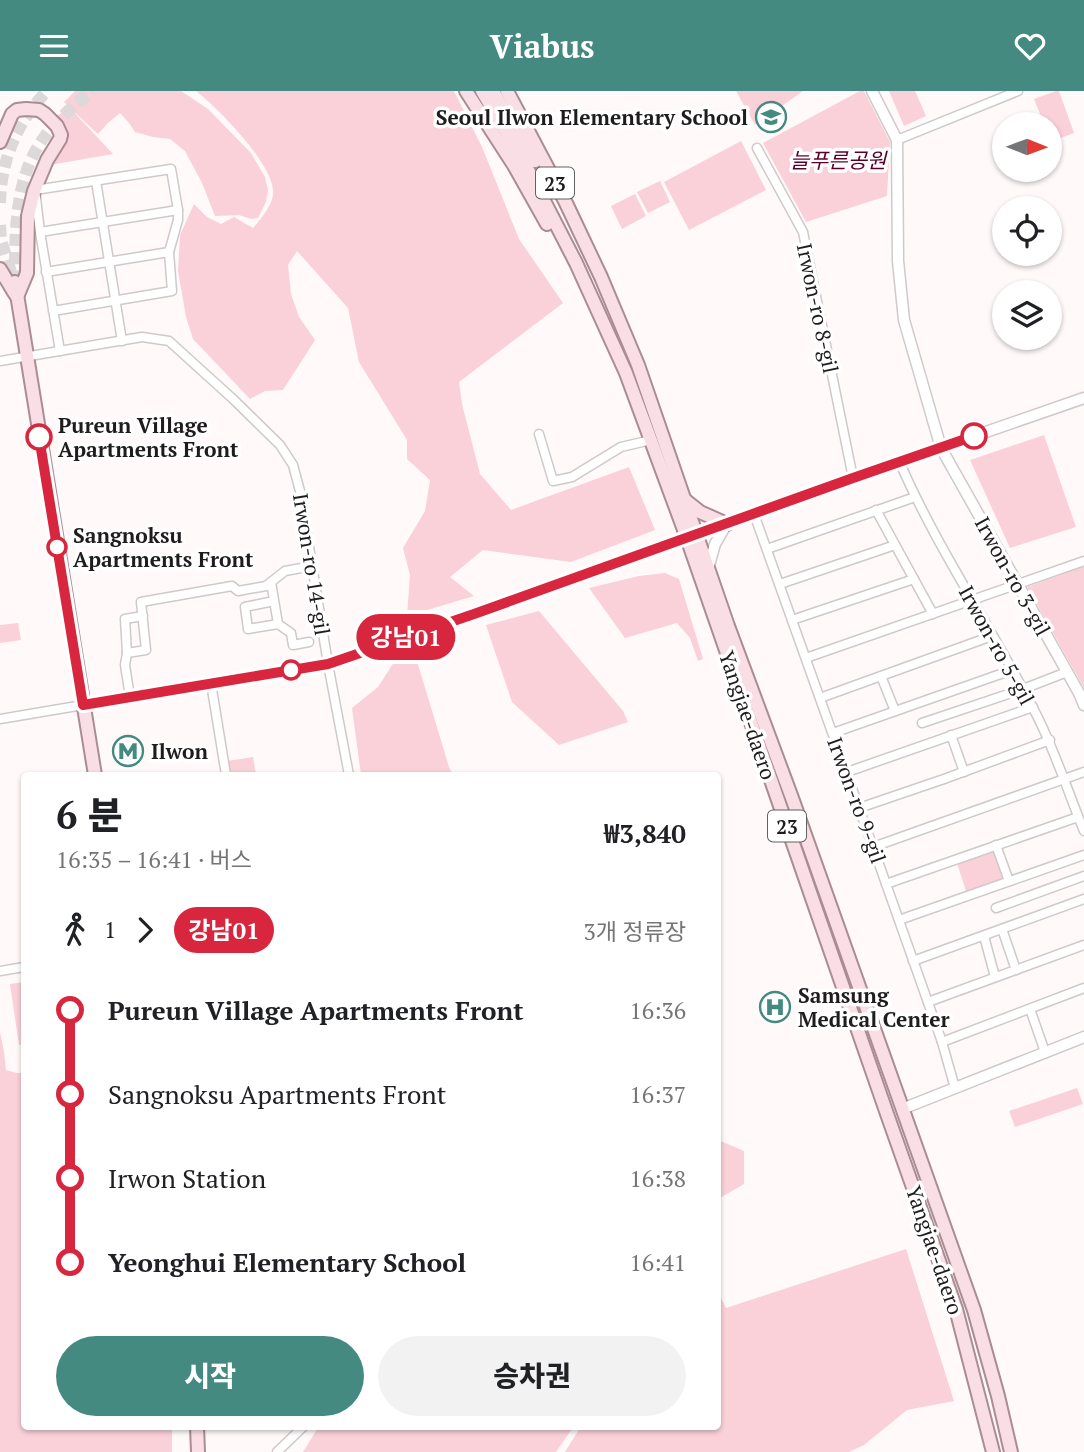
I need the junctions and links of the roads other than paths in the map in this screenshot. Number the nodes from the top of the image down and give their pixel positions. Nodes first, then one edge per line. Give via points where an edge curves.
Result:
1 (466, 91) edge
2 (482, 91) edge
3 (493, 91) edge
4 (507, 91) edge
5 (872, 91) edge
6 (1018, 91) edge
7 (897, 140) junction
8 (0, 142) edge
9 (757, 148) dead end
10 (96, 181) junction
11 (178, 210) junction
12 (103, 222) junction
13 (40, 232) junction
14 (169, 252) junction
15 (109, 261) junction
16 (576, 263) junction
17 (0, 269) tunnel mouth
18 (46, 272) junction
19 (601, 278) junction
20 (15, 282) tunnel mouth
21 (17, 297) junction
22 (115, 301) junction
23 (53, 311) junction
24 (122, 341) junction
25 (60, 351) junction
26 (26, 356) junction
27 (0, 361) edge
28 (1084, 398) edge
29 (539, 434) dead end
30 (651, 440) junction
31 (941, 448) junction
32 (900, 463) junction
33 (853, 478) junction
34 (915, 497) junction
35 (684, 499) junction
36 (876, 510) junction
37 (754, 514) junction
38 (727, 524) junction
39 (692, 537) junction
40 (895, 545) junction
41 (767, 549) junction
42 (1084, 561) edge
43 (312, 566) junction
44 (708, 569) junction
45 (914, 579) junction
46 (271, 582) junction
47 (1018, 584) junction
48 (780, 585) junction
49 (972, 600) junction
50 (274, 601) junction
51 (933, 614) junction
52 (143, 616) junction
53 (792, 620) junction
54 (278, 624) junction
55 (992, 636) junction
56 (309, 642) dead end
57 (127, 653) junction
58 (806, 658) junction
59 (328, 664) junction
60 (1012, 670) junction
61 (1067, 672) junction
62 (881, 676) junction
63 (211, 683) junction
64 (1023, 689) junction
65 (130, 697) junction
66 (820, 698) junction
67 (1084, 704) edge
68 (83, 705) junction
69 (1033, 707) junction
70 (895, 711) junction
71 (0, 719) edge
72 (922, 723) dead end
73 (833, 733) junction
74 (951, 736) junction
75 (1050, 740) junction
76 (94, 772) edge
77 (226, 772) edge
78 (348, 772) edge
79 (847, 772) junction
80 (964, 772) junction
81 (1084, 772) edge
82 (1064, 779) junction
83 (859, 808) junction
84 (1078, 817) junction
85 (1084, 831) edge
86 (996, 845) junction
87 (873, 846) junction
88 (1084, 855) edge
89 (1084, 876) edge
90 (1009, 881) junction
91 (886, 884) junction
92 (1084, 899) edge
93 (996, 908) dead end
94 (899, 919) junction
95 (1002, 929) junction
96 (984, 936) junction
97 (1084, 945) edge
98 (914, 961) junction
99 (21, 968) edge
100 (1016, 970) junction
101 (0, 971) edge
102 (995, 977) junction
103 (1084, 988) edge
104 (928, 1002) junction
105 (1030, 1009) junction
106 (1084, 1037) edge
107 (942, 1042) junction
108 (1045, 1052) junction
109 (955, 1088) junction
110 (902, 1109) junction
111 (887, 1114) junction
112 (197, 1430) edge
113 (300, 1430) edge
114 (198, 1452) edge
115 (277, 1452) edge
116 (993, 1452) edge
117 (1012, 1452) edge

1 - 16 main road, Yangjae-daero / 23 via 549,228
2 - 16 main road, Yangjae-daero
3 - 19 main road, Yangjae-daero
4 - 19 main road, Yangjae-daero / 23
5 - 7 street
6 - 7 street
7 - 31 street, Irwon-ro 3-gil via 898,261 904,320
8 - 21 main road via 17,110 39,110 61,135 34,191 28,216 27,273
9 - 33 street, Irwon-ro 8-gil via 803,232
10 - 11 street via 171,169
10 - 12 street
10 - 13 street via 34,190
11 - 12 street
11 - 14 street
12 - 13 street
12 - 15 street
13 - 18 street
14 - 15 street
14 - 22 street via 172,291
15 - 18 street
15 - 22 street
16 - 30 main road, Yangjae-daero / 23
17 - 21 main road
18 - 23 street
19 - 35 main road, Yangjae-daero / 23 via 638,365
20 - 21 main road
21 - 26 main road
22 - 23 street
22 - 24 street
23 - 25 street
24 - 25 street
24 - 43 street, Irwon-ro 14-gil via 142,337 169,341 280,445 293,465 300,491
25 - 26 street
26 - 27 street
26 - 68 main road
28 - 31 street
29 - 30 street via 552,481 572,477 621,447
30 - 39 main road, Yangjae-daero / 23
31 - 32 street
31 - 47 street, Irwon-ro 3-gil
32 - 33 street
32 - 34 street, Irwon-ro 5-gil
33 - 37 street
34 - 36 street
34 - 49 street, Irwon-ro 5-gil
35 - 38 main road
35 - 39 main road, Yangjae-daero / 23
36 - 40 street
36 - 41 street
37 - 38 street
37 - 41 street, Irwon-ro 9-gil
38 - 39 street
38 - 44 street
39 - 44 main road, Yangjae-daero / 23
39 - 59 street
39 - 111 main road, Yangjae-daero / 23
40 - 45 street
40 - 48 street
41 - 48 street, Irwon-ro 9-gil
42 - 47 street
43 - 46 street via 285,571
43 - 59 street, Irwon-ro 14-gil
44 - 110 main road, Yangjae-daero / 23
45 - 51 street
45 - 53 street
46 - 50 street
46 - 52 street via 238,591 232,586 141,602
47 - 49 street
47 - 61 street, Irwon-ro 3-gil
48 - 53 street, Irwon-ro 9-gil
49 - 51 street
49 - 55 street, Irwon-ro 5-gil
50 - 54 street
50 - 54 street via 245,607 248,629
51 - 58 street
52 - 57 street via 125,619
52 - 57 street via 146,650
53 - 58 street, Irwon-ro 9-gil
54 - 56 street via 291,633 293,645
55 - 60 street, Irwon-ro 5-gil
55 - 62 street
57 - 65 street
58 - 66 street, Irwon-ro 9-gil
59 - 63 street
59 - 78 street, Irwon-ro 14-gil
60 - 64 street, Irwon-ro 5-gil
60 - 70 street
61 - 64 street
61 - 67 street, Irwon-ro 3-gil
62 - 66 street
62 - 70 street
63 - 65 street
63 - 77 street
64 - 69 street, Irwon-ro 5-gil
64 - 72 street
65 - 68 street
66 - 73 street, Irwon-ro 9-gil
68 - 71 street
68 - 76 main road
69 - 74 street
69 - 75 street, Irwon-ro 5-gil
70 - 73 street
73 - 79 street, Irwon-ro 9-gil
74 - 79 street
74 - 80 street
75 - 80 street
75 - 82 street, Irwon-ro 5-gil
79 - 83 street, Irwon-ro 9-gil
80 - 83 street
81 - 82 street
82 - 84 street, Irwon-ro 5-gil
82 - 87 street
83 - 87 street, Irwon-ro 9-gil
84 - 85 street, Irwon-ro 5-gil
84 - 86 street
86 - 90 street
86 - 91 street
87 - 91 street, Irwon-ro 9-gil
88 - 90 street
89 - 93 street
90 - 94 street
91 - 94 street, Irwon-ro 9-gil
92 - 95 street
94 - 98 street, Irwon-ro 9-gil
95 - 96 street
95 - 100 street
96 - 98 street
96 - 102 street
97 - 100 street
98 - 104 street, Irwon-ro 9-gil
99 - 101 street
100 - 102 street
102 - 104 street
103 - 105 street
104 - 107 street, Irwon-ro 9-gil
105 - 107 street
105 - 108 street
106 - 108 street
107 - 109 street, Irwon-ro 9-gil
108 - 109 street
109 - 110 street
110 - 111 street
110 - 117 main road, Yangjae-daero / 23 via 974,1310
111 - 116 main road, Yangjae-daero / 23 via 956,1309
112 - 114 main road
113 - 115 street

